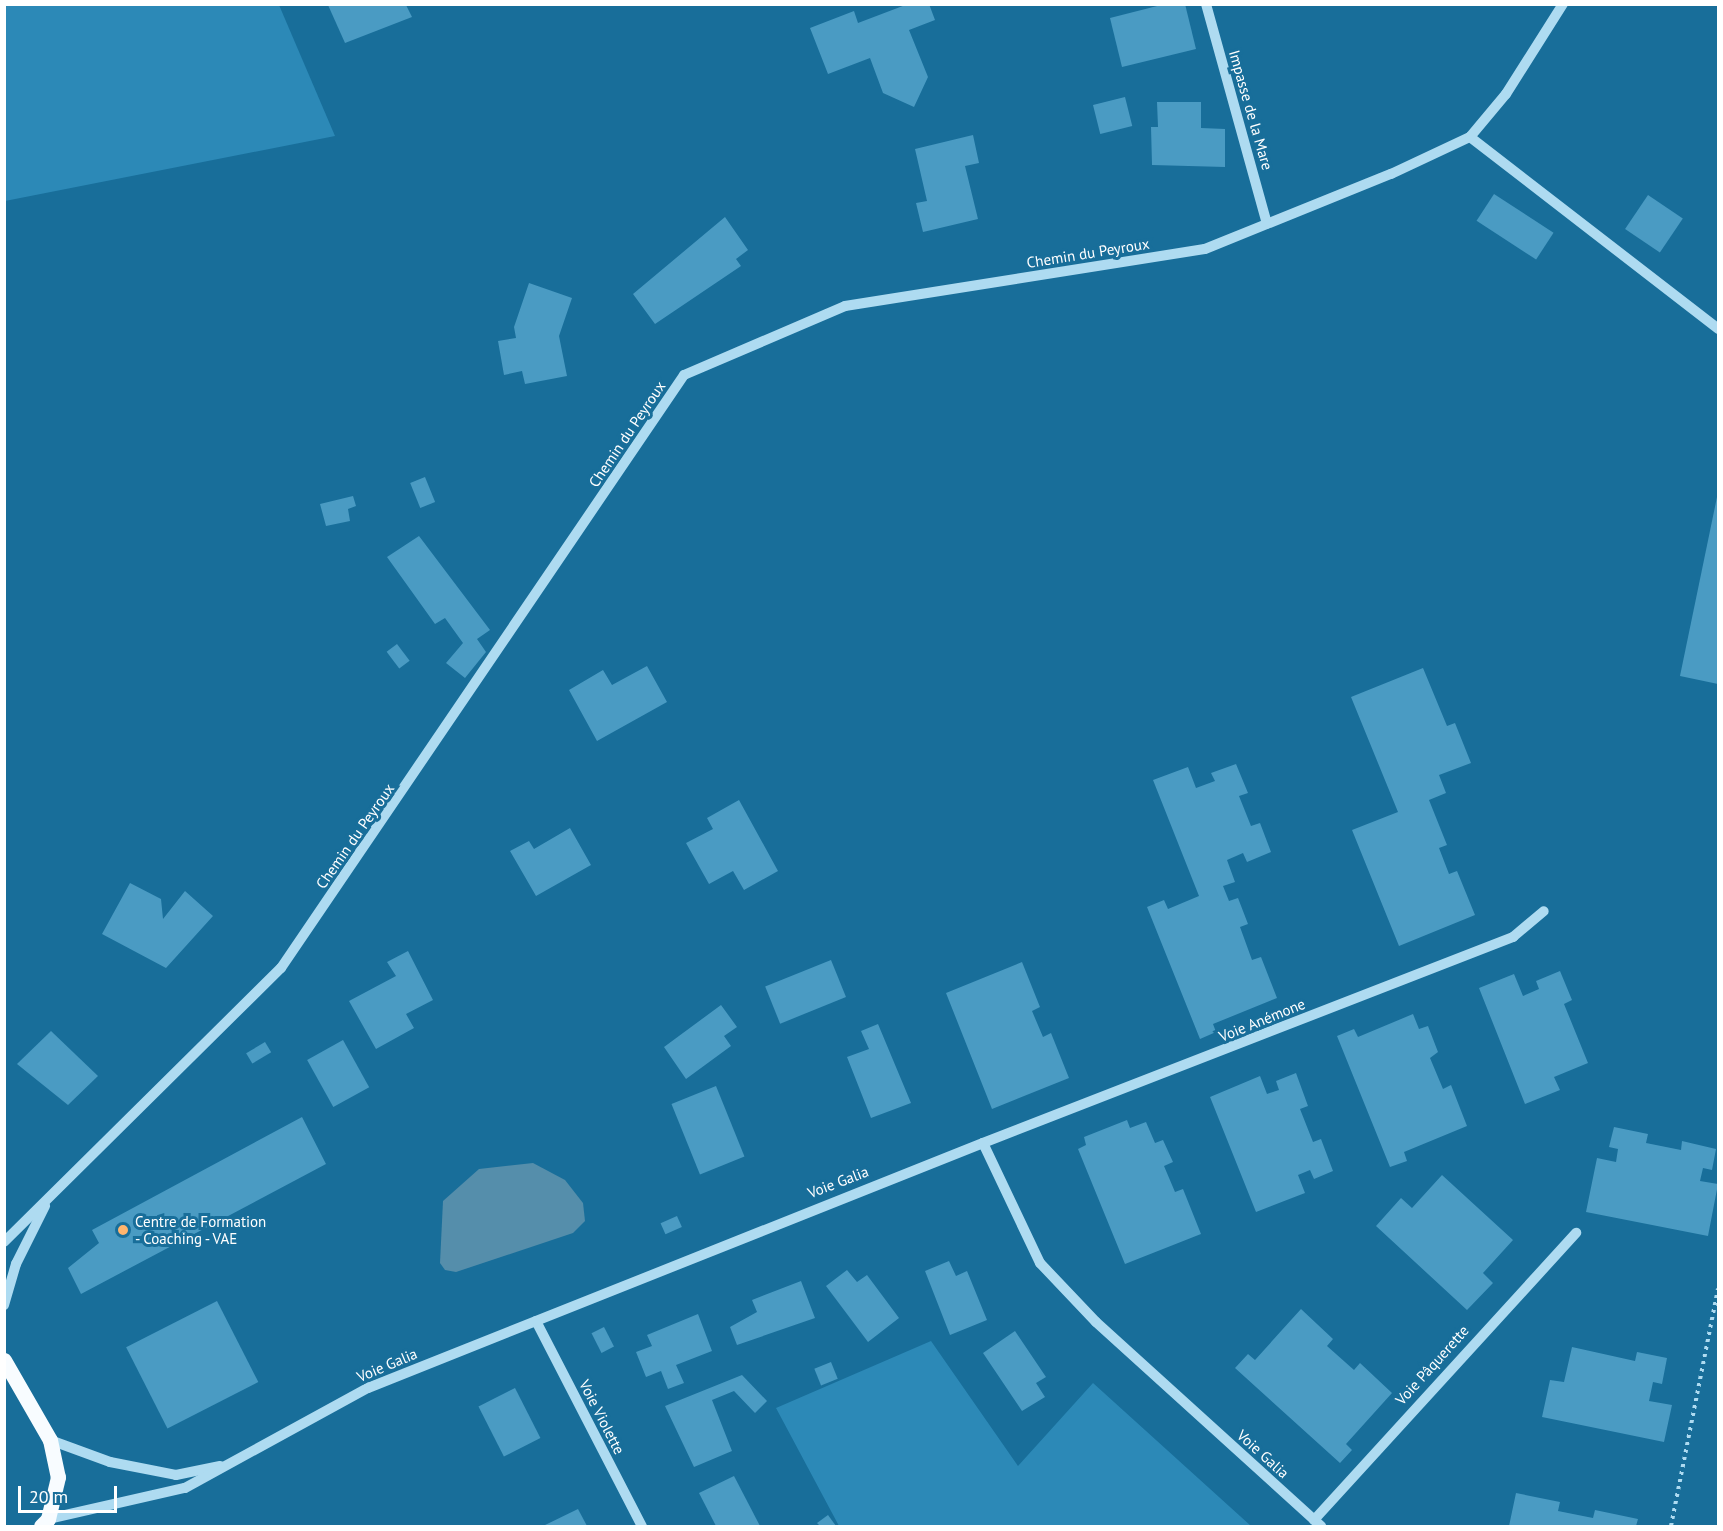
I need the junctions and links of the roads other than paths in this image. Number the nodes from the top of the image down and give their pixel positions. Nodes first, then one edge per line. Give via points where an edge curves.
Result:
1 (1206, 4) edge
2 (1563, 4) edge
3 (1470, 137) junction
4 (1267, 224) junction
5 (1719, 329) edge
6 (1544, 911) dead end
7 (983, 1143) junction
8 (49, 1198) junction
9 (1576, 1233) dead end
10 (4, 1242) edge
11 (4, 1305) edge
12 (536, 1321) junction
13 (4, 1360) edge
14 (50, 1440) junction
15 (232, 1463) junction
16 (44, 1523) edge
17 (1317, 1523) edge
18 (642, 1527) edge

1 - 4 street, Impasse de la Mare
2 - 3 street, Chemin du Peyroux via 1506,94
3 - 4 street, Chemin du Peyroux
3 - 5 street
4 - 8 street, Chemin du Peyroux via 1205,249 845,306 684,375 280,968
6 - 7 street, Voie Anémone via 1513,937
7 - 12 street, Voie Galia
7 - 17 street, Voie Galia via 1040,1263 1096,1322
8 - 10 street, Chemin du Peyroux
8 - 11 street, Chemin du Peyroux via 16,1264
9 - 17 street, Voie Pâquerette
12 - 15 street, Voie Galia via 368,1388
12 - 18 street, Voie Violette
13 - 14 main road
14 - 15 street, Voie Galia via 110,1462 176,1475
14 - 16 main road via 58,1478
15 - 16 street, Voie Galia via 185,1488

